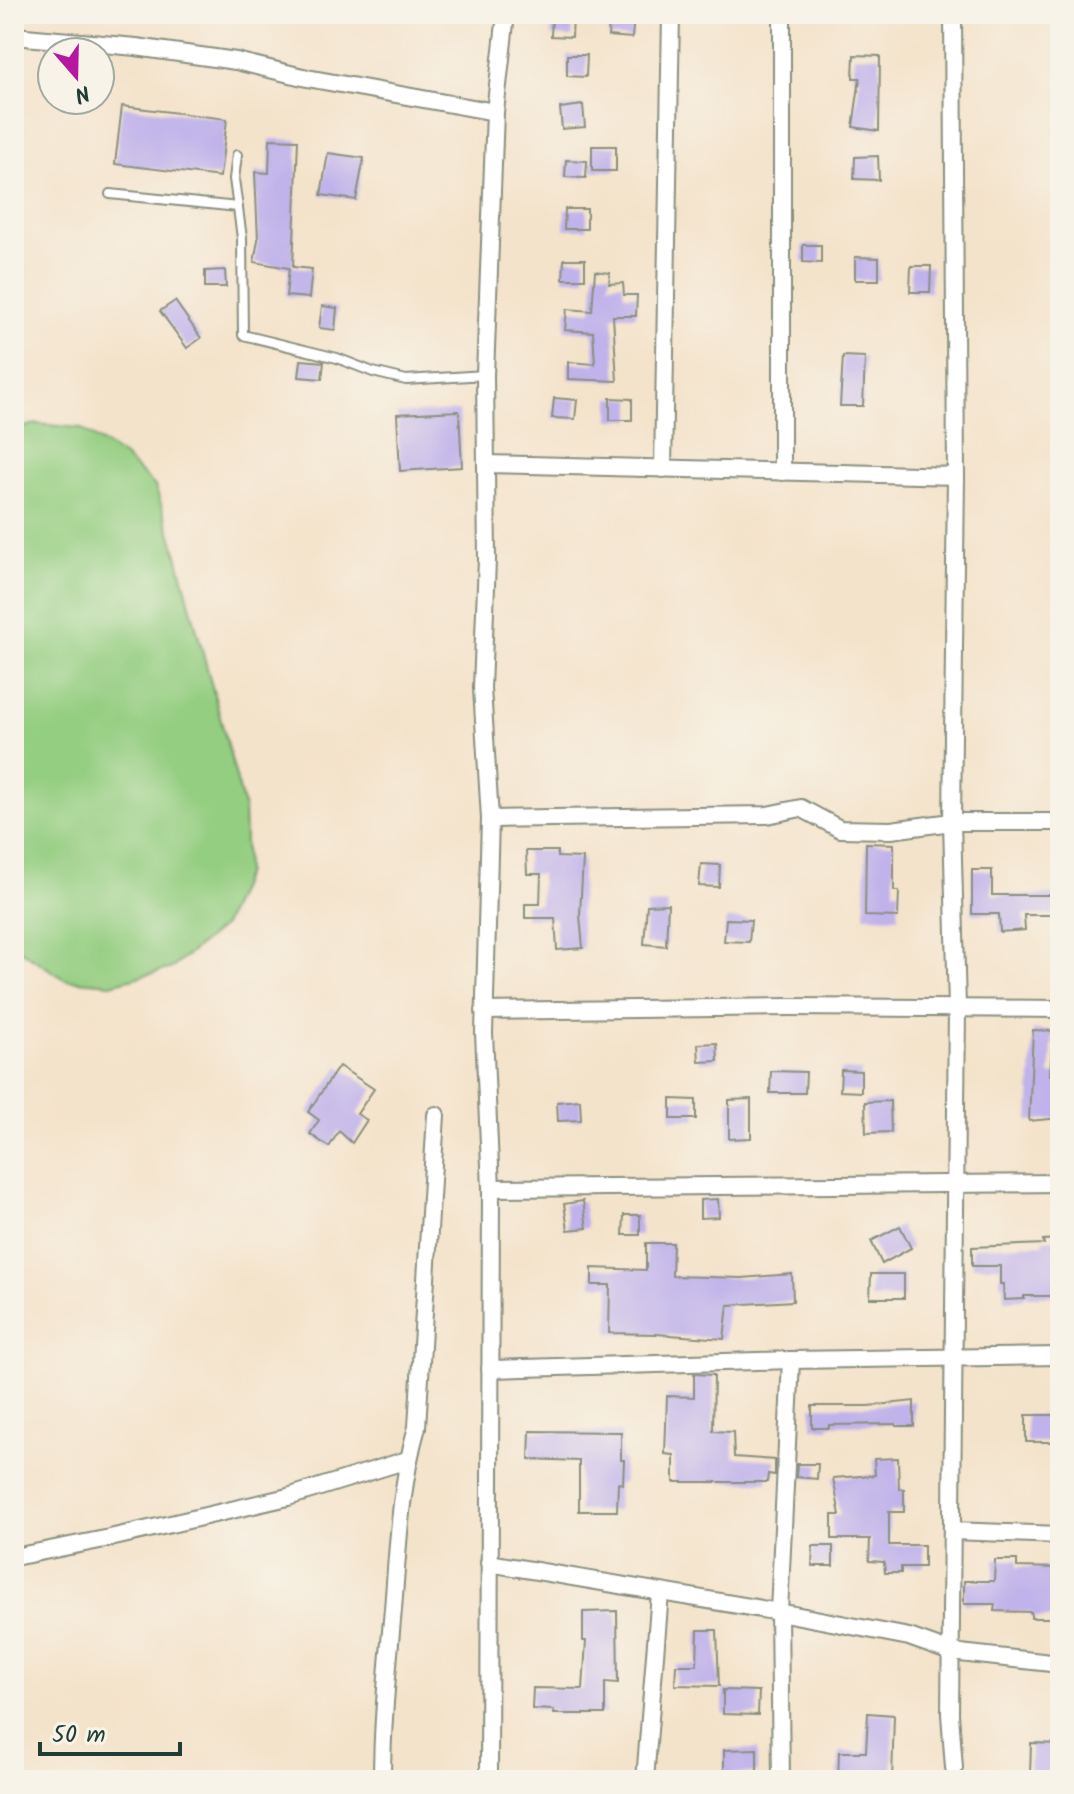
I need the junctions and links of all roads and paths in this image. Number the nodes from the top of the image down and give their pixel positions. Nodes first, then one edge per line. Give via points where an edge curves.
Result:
1 (506, 14) edge
2 (671, 14) edge
3 (782, 14) edge
4 (953, 14) edge
5 (14, 36) edge
6 (495, 112) junction
7 (237, 155) dead end
8 (110, 194) dead end
9 (238, 207) junction
10 (485, 375) junction
11 (486, 464) junction
12 (663, 469) junction
13 (782, 472) junction
14 (956, 476) junction
15 (490, 819) junction
16 (952, 822) junction
17 (1060, 822) edge
18 (957, 1008) junction
19 (1060, 1009) edge
20 (484, 1011) junction
21 (436, 1115) dead end
22 (1060, 1183) edge
23 (956, 1184) junction
24 (491, 1188) junction
25 (1060, 1356) edge
26 (954, 1358) junction
27 (791, 1360) junction
28 (490, 1369) junction
29 (407, 1460) junction
30 (952, 1531) junction
31 (1060, 1535) edge
32 (14, 1557) edge
33 (489, 1563) junction
34 (660, 1593) junction
35 (779, 1612) junction
36 (951, 1652) junction
37 (1060, 1664) edge
38 (954, 1768) dead end
39 (382, 1780) edge
40 (489, 1780) edge
41 (645, 1780) edge
42 (781, 1780) edge

1 - 6 street
2 - 12 street
3 - 13 street
4 - 14 street
5 - 6 street via 236,61
6 - 10 street
7 - 9 lane
8 - 9 lane
9 - 10 lane via 243,335 406,380
10 - 11 street
11 - 12 street
11 - 15 street via 482,688
12 - 13 street
13 - 14 street
14 - 16 street
15 - 16 street via 767,815 801,808 840,829 891,830
15 - 20 street
16 - 17 street
16 - 18 street
18 - 19 street
18 - 20 street
18 - 23 street
20 - 24 street
21 - 29 street via 417,1427
22 - 23 street
23 - 24 street
23 - 26 street
24 - 28 street
25 - 26 street
26 - 27 street
26 - 30 street
27 - 28 street
27 - 35 street
28 - 33 street
29 - 32 street via 288,1497
29 - 39 street via 384,1701
30 - 31 street
30 - 36 street
33 - 34 street
33 - 40 street
34 - 35 street
34 - 41 street
35 - 36 street via 909,1637
35 - 42 street
36 - 37 street
36 - 38 street

